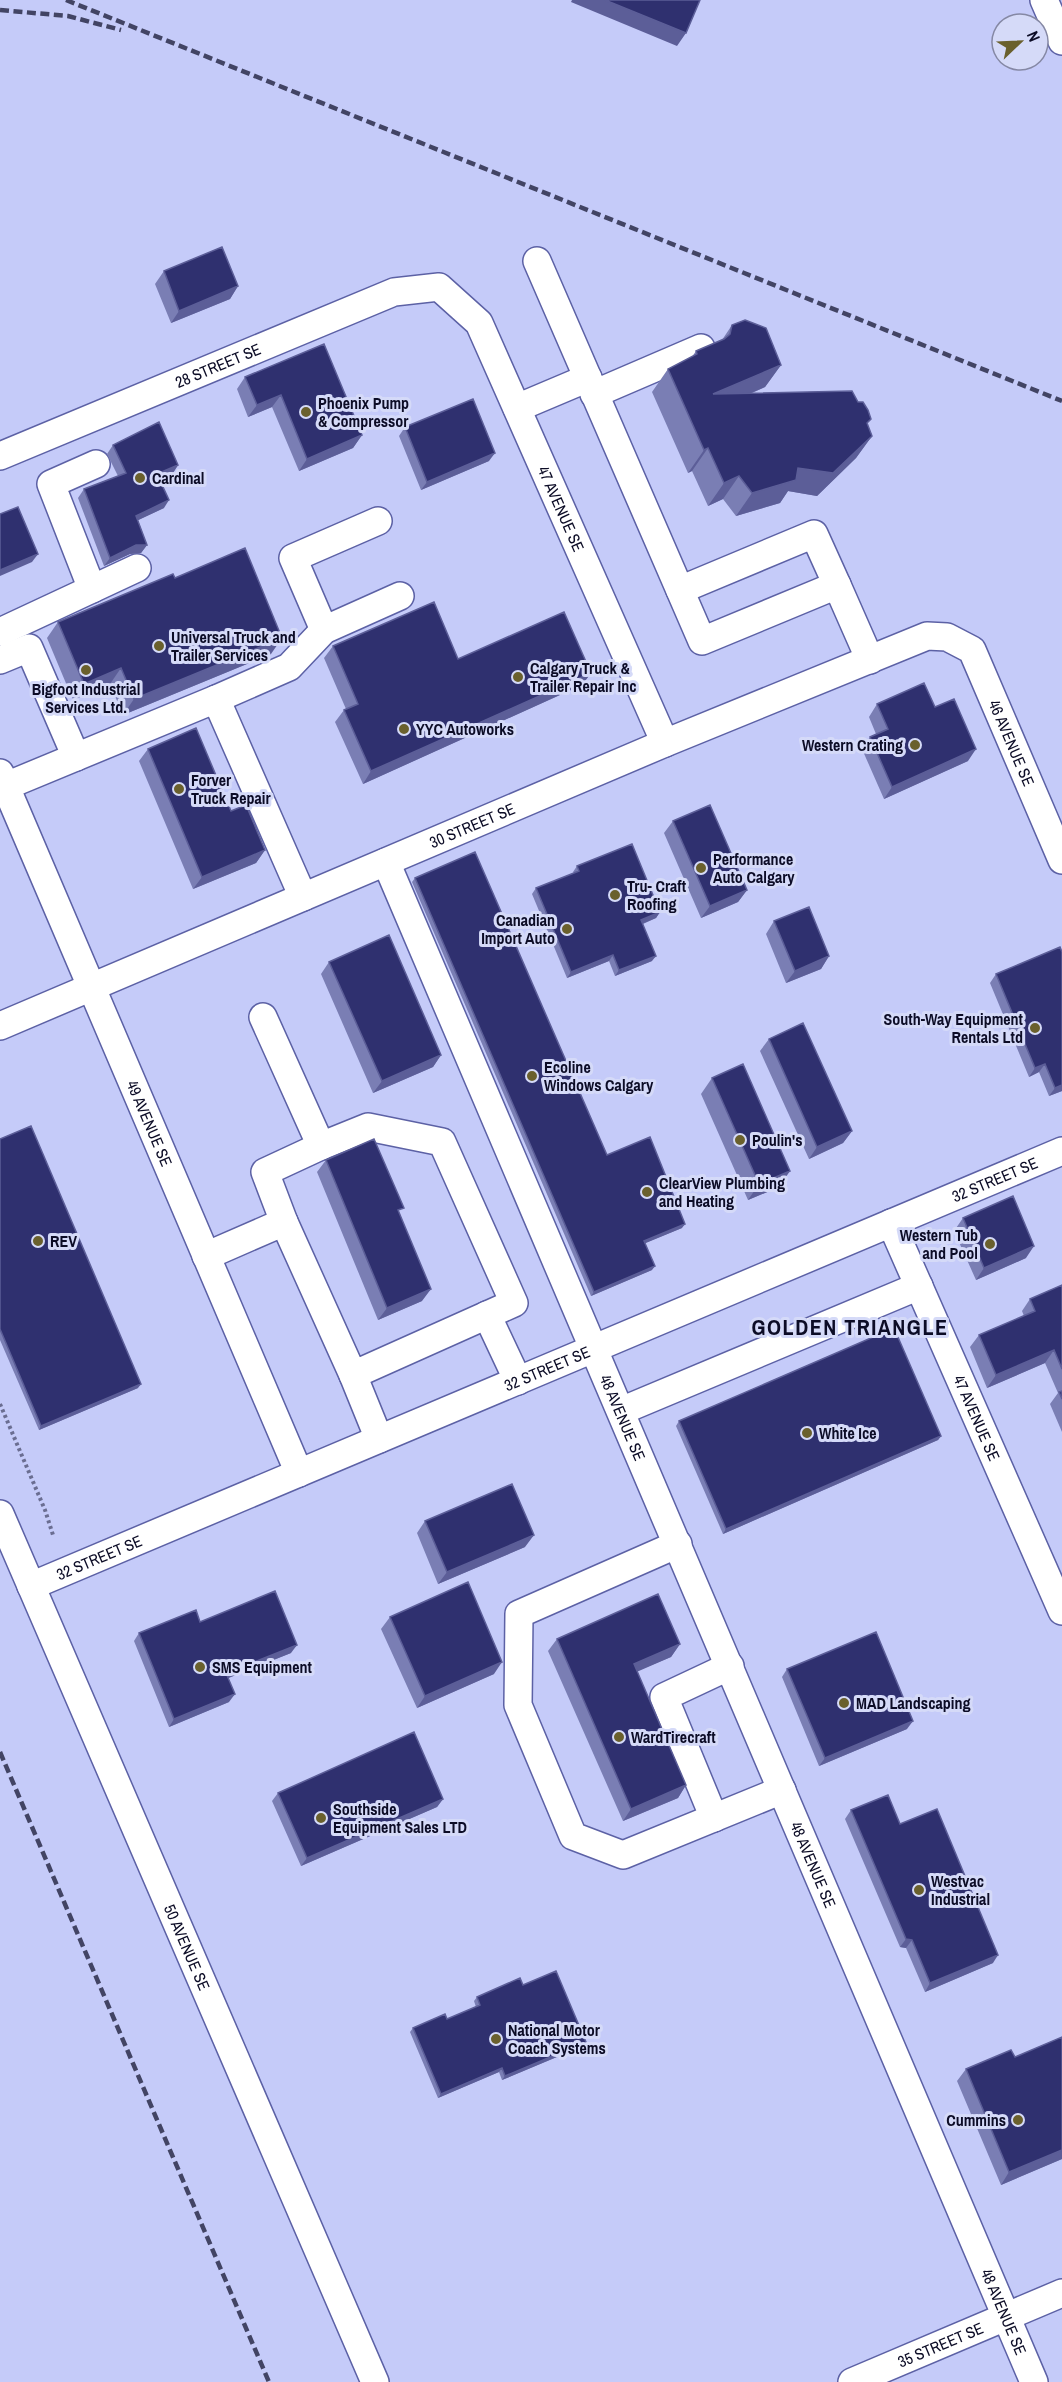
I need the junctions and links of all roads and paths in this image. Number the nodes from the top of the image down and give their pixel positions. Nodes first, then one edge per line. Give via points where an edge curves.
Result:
1 (1044, 0) edge
2 (1062, 41) edge
3 (537, 261) dead end
4 (439, 287) joint
5 (701, 348) edge
6 (591, 386) junction
7 (517, 408) junction
8 (0, 456) edge
9 (96, 464) dead end
10 (378, 520) dead end
11 (137, 568) dead end
12 (837, 585) junction
13 (92, 589) junction
14 (680, 591) junction
15 (400, 596) dead end
16 (324, 630) junction
17 (0, 632) edge
18 (947, 638) joint
19 (0, 660) edge
20 (870, 660) junction
21 (216, 699) junction
22 (665, 743) junction
23 (76, 757) junction
24 (3, 779) edge
25 (1062, 860) edge
26 (386, 862) junction
27 (303, 897) junction
28 (91, 987) junction
29 (263, 1017) dead end
30 (0, 1026) edge
31 (321, 1146) junction
32 (1062, 1151) edge
33 (284, 1222) junction
34 (891, 1223) junction
35 (206, 1256) junction
36 (919, 1286) junction
37 (487, 1315) junction
38 (595, 1348) junction
39 (353, 1375) junction
40 (518, 1381) junction
41 (0, 1404) edge
42 (621, 1411) junction
43 (379, 1439) junction
44 (299, 1473) junction
45 (0, 1514) edge
46 (53, 1535) dead end
47 (678, 1544) junction
48 (31, 1586) junction
49 (1062, 1611) edge
50 (730, 1666) junction
51 (782, 1790) junction
52 (714, 1818) junction
53 (1062, 2293) edge
54 (1006, 2316) junction
55 (375, 2382) edge
56 (852, 2382) edge
57 (1034, 2382) edge

1 - 2 street
3 - 6 street
4 - 7 street, 47 AVENUE SE via 479,323
4 - 8 street, 28 STREET SE via 394,292
5 - 6 street
6 - 7 street
6 - 14 street
7 - 22 street, 47 AVENUE SE
9 - 13 street via 51,484
10 - 16 street via 293,558
11 - 13 street
12 - 14 street via 702,641
12 - 14 street via 814,534
12 - 20 street
13 - 17 street
15 - 16 street
16 - 21 street via 288,667
18 - 20 street, 30 STREET SE via 927,636
18 - 25 street, 46 AVENUE SE via 972,650
19 - 23 street via 29,648
20 - 22 street, 30 STREET SE
21 - 23 street
21 - 27 street
22 - 26 street, 30 STREET SE
23 - 24 street
24 - 28 street, 49 AVENUE SE
26 - 27 street, 30 STREET SE
26 - 38 street, 48 AVENUE SE
27 - 28 street, 30 STREET SE
28 - 30 street, 30 STREET SE
28 - 35 street, 49 AVENUE SE
29 - 31 street
31 - 33 street via 265,1172
31 - 37 street via 368,1127 442,1142 514,1303
32 - 34 street, 32 STREET SE
33 - 35 street
33 - 39 street
34 - 36 street, 47 AVENUE SE
34 - 38 street, 32 STREET SE
35 - 44 street, 49 AVENUE SE
36 - 42 street
36 - 49 street, 47 AVENUE SE
37 - 39 street
37 - 40 street
38 - 40 street, 32 STREET SE
38 - 42 street, 48 AVENUE SE
39 - 43 street
40 - 43 street, 32 STREET SE
41 - 46 path
42 - 47 street, 48 AVENUE SE
43 - 44 street, 32 STREET SE
44 - 48 street, 32 STREET SE
45 - 48 street, 50 AVENUE SE
47 - 50 street, 48 AVENUE SE
47 - 52 street via 519,1614 518,1706 573,1836 623,1855
48 - 55 street, 50 AVENUE SE
50 - 51 street, 48 AVENUE SE
50 - 52 street via 664,1697
51 - 52 street
51 - 54 street, 48 AVENUE SE
53 - 54 street, 35 STREET SE
54 - 56 street, 35 STREET SE
54 - 57 street, 48 AVENUE SE

